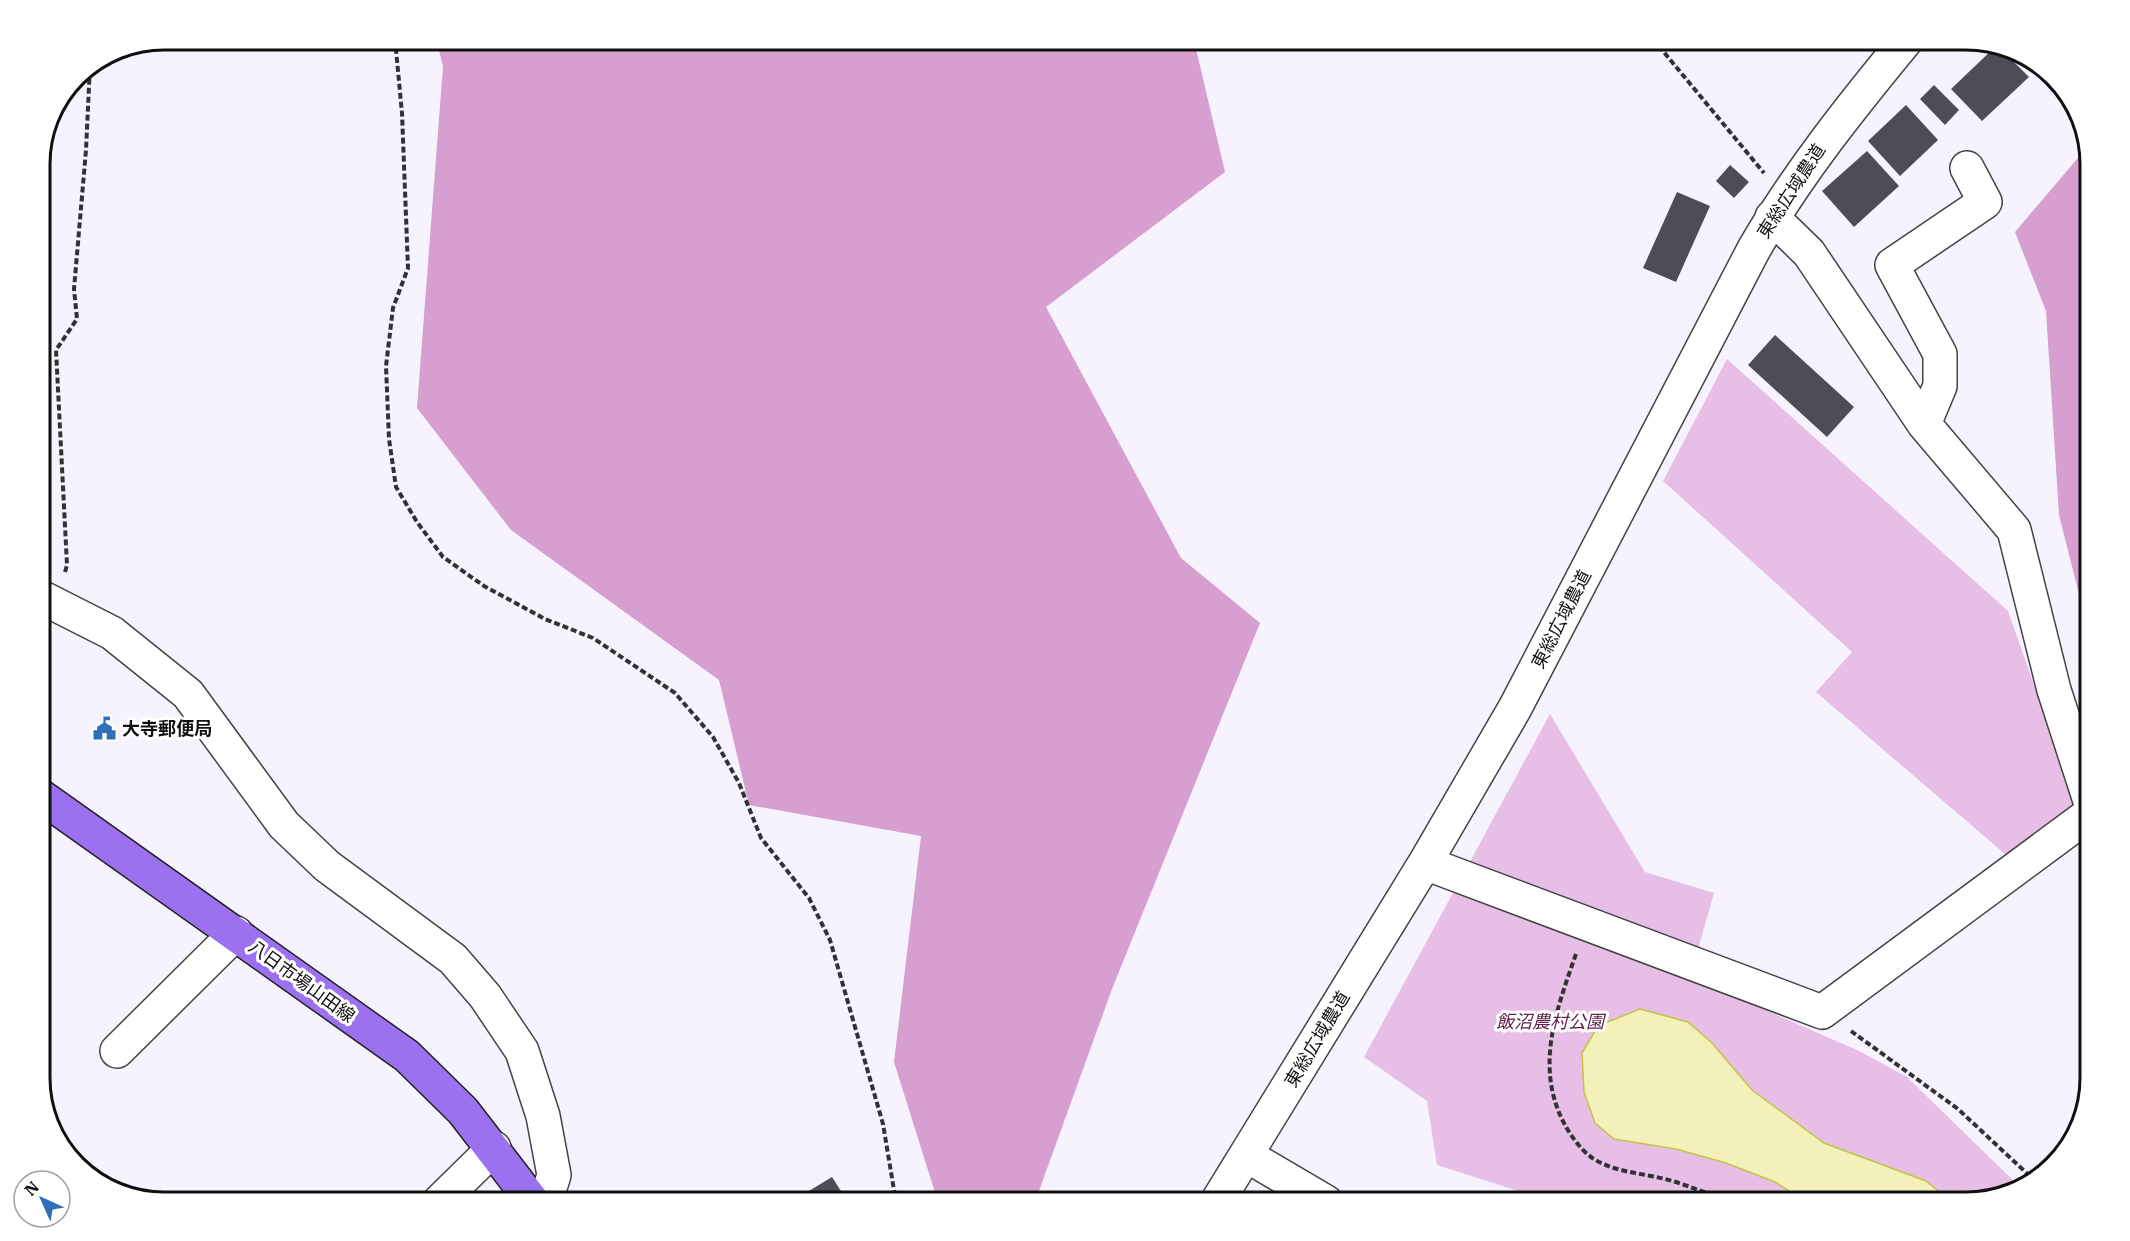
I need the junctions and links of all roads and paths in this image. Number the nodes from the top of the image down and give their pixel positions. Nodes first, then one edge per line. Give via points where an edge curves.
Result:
1 (396, 50) edge
2 (1661, 50) edge
3 (1898, 50) edge
4 (89, 77) edge
5 (1967, 168) dead end
6 (1778, 207) junction
7 (1924, 424) junction
8 (50, 593) edge
9 (50, 601) edge
10 (2080, 770) edge
11 (50, 803) edge
12 (2080, 821) edge
13 (1425, 863) junction
14 (1588, 926) junction
15 (236, 933) junction
16 (1822, 1012) junction
17 (117, 1052) dead end
18 (494, 1148) junction
19 (1246, 1155) junction
20 (2027, 1174) edge
21 (450, 1192) edge
22 (526, 1192) edge
23 (548, 1192) edge
24 (894, 1192) edge
25 (1223, 1192) edge
26 (1309, 1192) edge
27 (1705, 1192) edge

1 - 24 path via 408,268 393,309 386,366 396,487 443,557 494,592 593,638 675,693 713,737 739,783 761,838 809,898 830,940 883,1124
2 - 6 path
3 - 6 street, 東総広域農道 via 1830,134
4 - 8 path via 74,289 77,319 56,350 67,565
5 - 7 street via 1985,202 1892,265 1940,354 1940,386
6 - 7 street
6 - 13 street, 東総広域農道 via 1515,708
7 - 10 street via 2014,530 2054,690
9 - 23 street via 112,633 188,694 285,825 327,866 453,959 522,1051 543,1116 554,1175
11 - 15 main road, 八日市場山田線
12 - 16 street
13 - 14 street
13 - 19 street, 東総広域農道
14 - 16 street
14 - 27 path via 1554,1016 1548,1050 1557,1109 1590,1157 1609,1167 1668,1179
15 - 17 street
15 - 18 main road, 八日市場山田線 via 407,1056
16 - 20 path via 1958,1109
18 - 21 street
18 - 22 main road, 八日市場山田線
19 - 25 street, 東総広域農道
19 - 26 street

